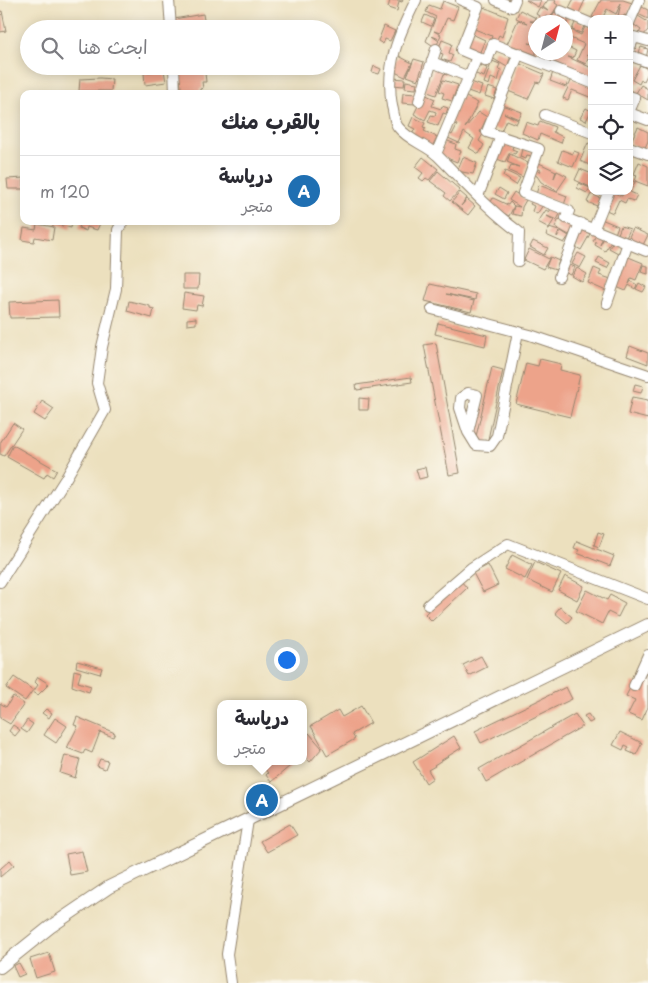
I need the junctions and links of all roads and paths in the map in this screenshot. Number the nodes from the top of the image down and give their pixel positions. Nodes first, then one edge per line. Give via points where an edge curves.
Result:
1 (169, 0) edge
2 (416, 0) edge
3 (460, 0) edge
4 (496, 0) edge
5 (515, 0) edge
6 (639, 0) edge
7 (480, 4) edge
8 (561, 11) dead end
9 (632, 15) edge
10 (170, 20) edge
11 (588, 22) edge
12 (633, 37) edge
13 (648, 41) edge
14 (436, 49) dead end
15 (519, 53) junction
16 (633, 56) edge
17 (476, 57) junction
18 (432, 62) junction
19 (648, 62) edge
20 (175, 75) edge
21 (469, 77) junction
22 (588, 81) edge
23 (176, 90) edge
24 (419, 101) dead end
25 (633, 114) edge
26 (545, 115) dead end
27 (648, 120) edge
28 (588, 131) edge
29 (501, 136) junction
30 (633, 148) edge
31 (436, 154) junction
32 (648, 154) edge
33 (606, 195) edge
34 (478, 196) junction
35 (580, 224) junction
36 (121, 225) edge
37 (594, 228) junction
38 (628, 243) junction
39 (646, 253) edge
40 (518, 261) dead end
41 (559, 277) dead end
42 (607, 303) dead end
43 (432, 309) dead end
44 (518, 332) junction
45 (648, 375) edge
46 (468, 432) dead end
47 (0, 582) edge
48 (648, 599) edge
49 (428, 605) dead end
50 (648, 625) edge
51 (648, 654) edge
52 (634, 686) dead end
53 (248, 820) junction
54 (0, 967) edge
55 (231, 983) edge

1 - 10 street
2 - 31 street via 389,69 389,89 397,126 409,138
3 - 7 street
4 - 5 street via 512,7
6 - 9 street
7 - 17 street via 461,50
8 - 11 street
12 - 13 street
14 - 18 street
15 - 17 street via 494,44 487,61
15 - 22 street
15 - 29 street via 487,132
16 - 19 street
17 - 21 street
18 - 21 street
18 - 24 street
20 - 23 street
21 - 31 street
25 - 27 street
26 - 28 street
29 - 34 street
29 - 35 street via 539,149 523,193 570,211 566,218
30 - 32 street
31 - 34 street
33 - 37 street
34 - 40 street via 519,232
35 - 37 street
35 - 41 street
36 - 47 street via 116,290 96,383 105,410
37 - 38 street
38 - 39 street
38 - 42 street
43 - 44 street
44 - 45 street
44 - 46 street via 497,436 490,446 476,445
48 - 49 street via 508,544 471,568
50 - 53 main road
51 - 52 street
53 - 54 main road via 109,888 50,927
53 - 55 street via 227,954

